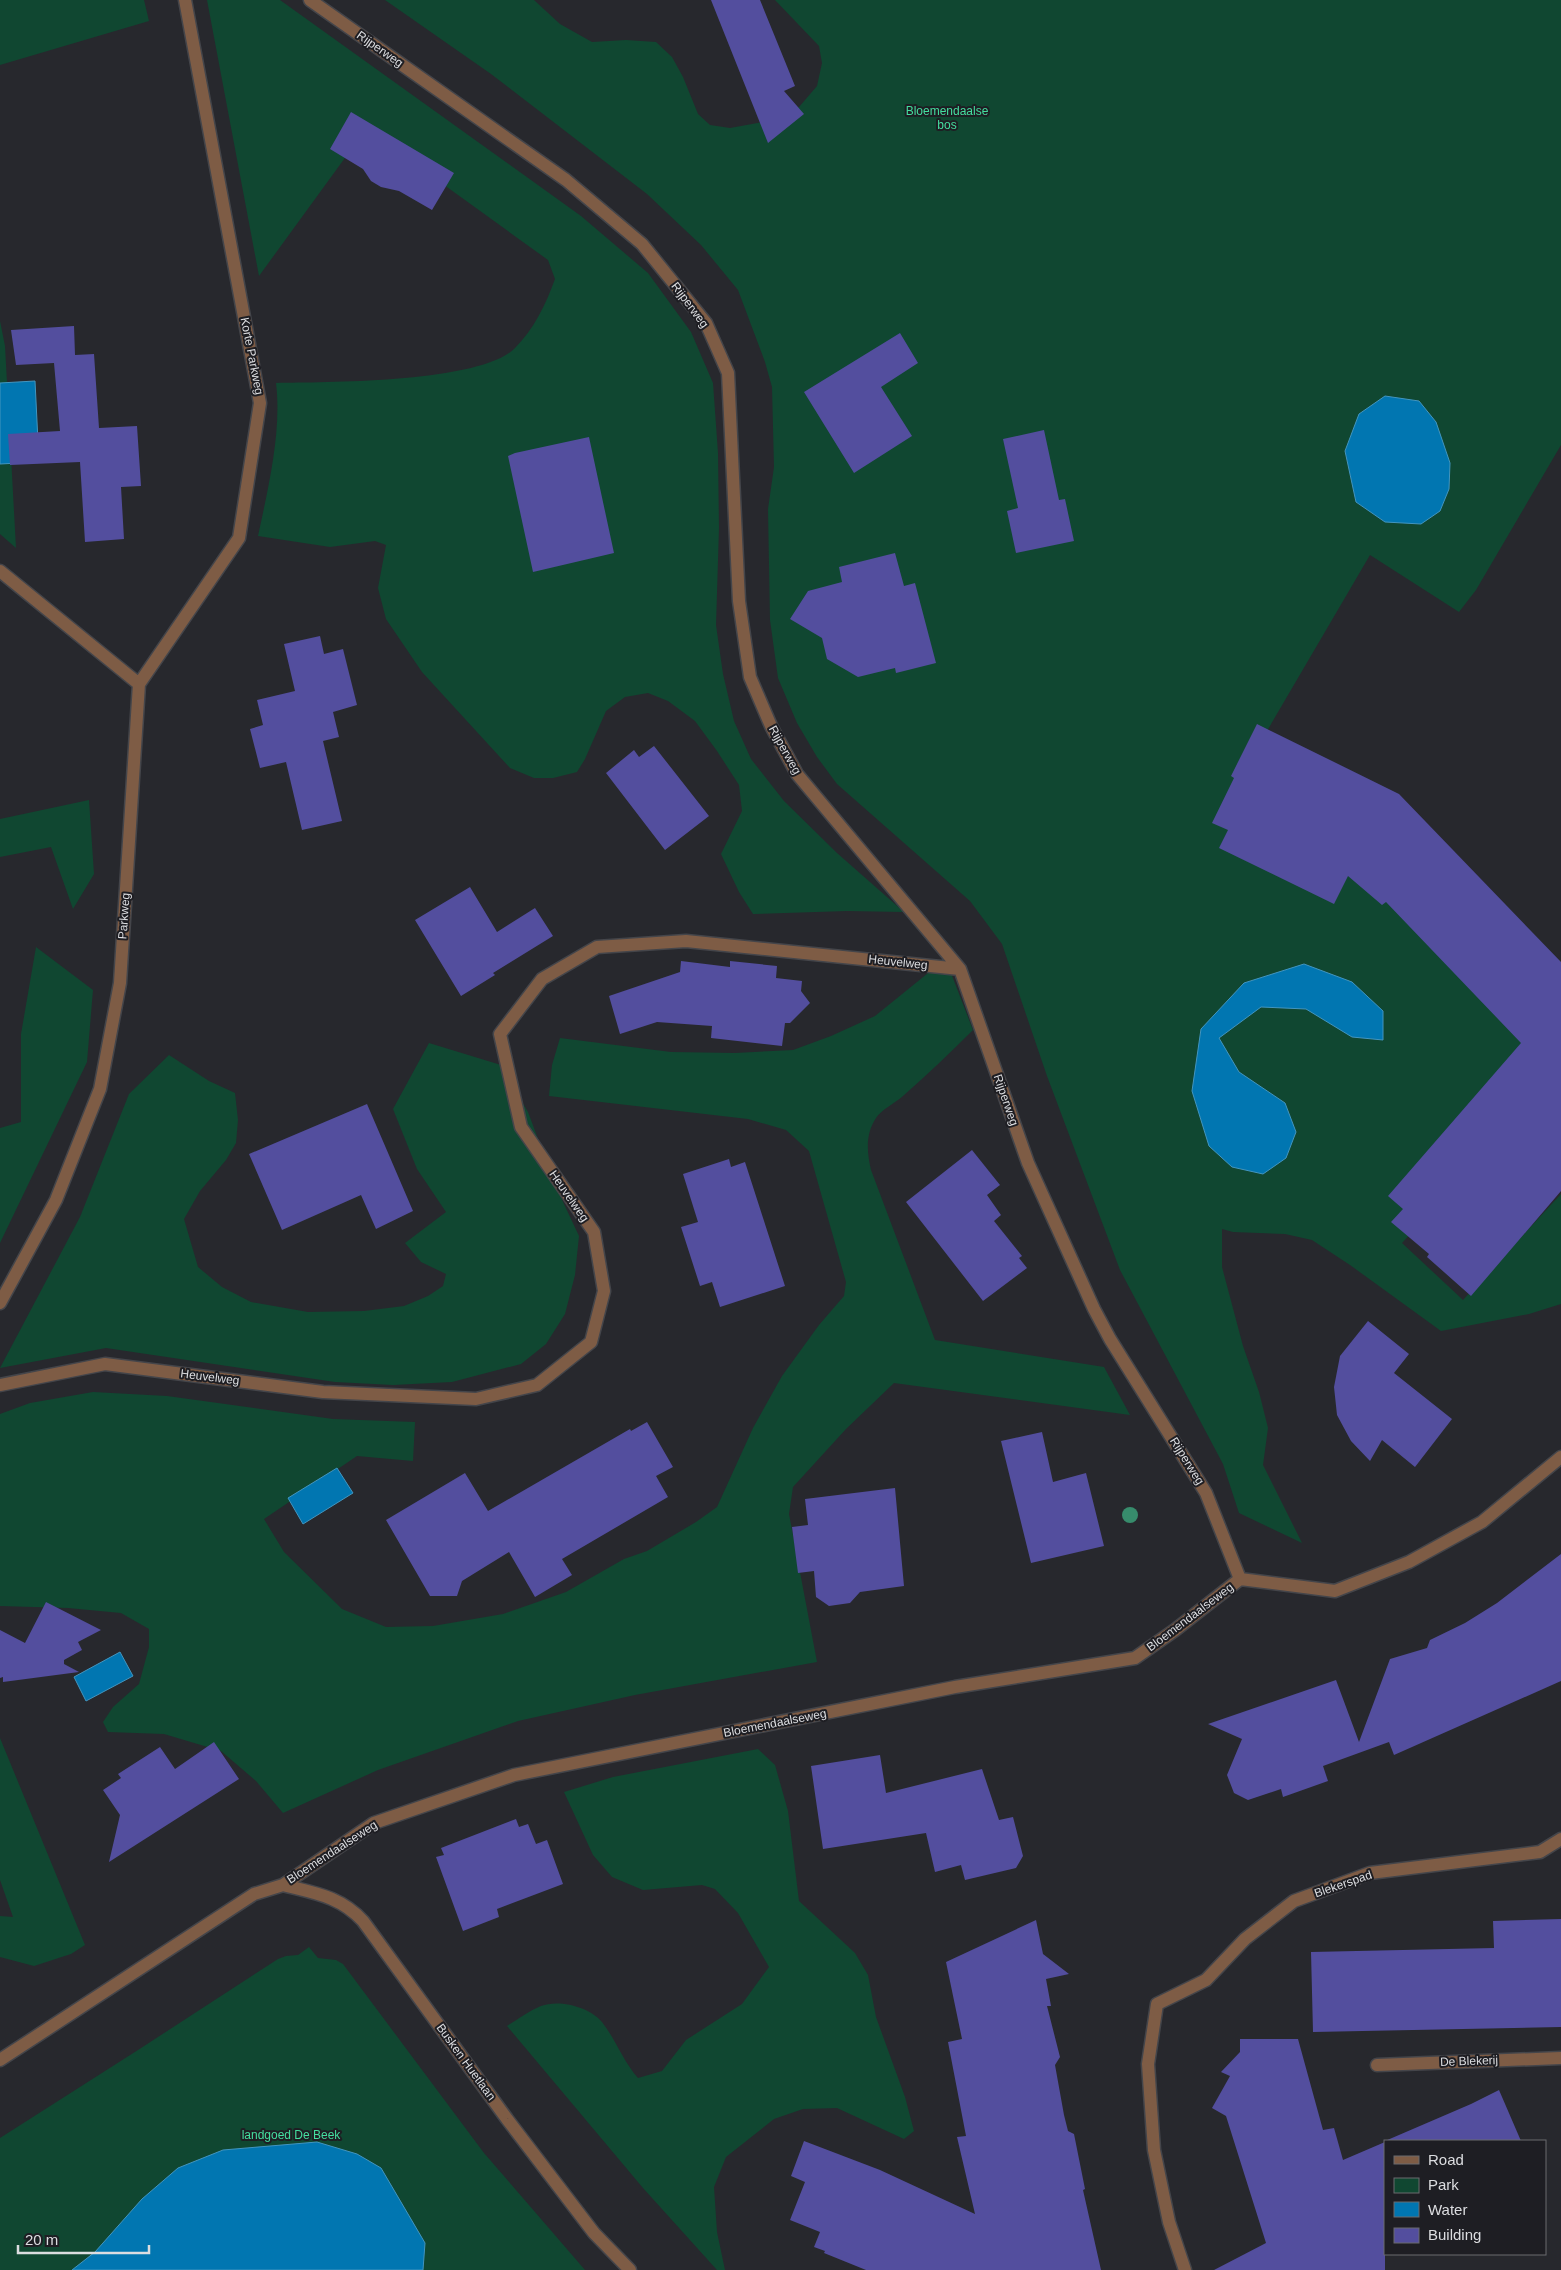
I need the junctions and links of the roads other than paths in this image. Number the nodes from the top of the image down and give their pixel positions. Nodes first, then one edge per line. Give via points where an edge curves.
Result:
1 (186, 0) edge
2 (310, 0) edge
3 (0, 571) edge
4 (139, 684) junction
5 (960, 969) junction
6 (0, 1303) edge
7 (0, 1385) edge
8 (1561, 1457) edge
9 (1240, 1579) junction
10 (1561, 1839) edge
11 (283, 1885) junction
12 (1561, 2058) edge
13 (0, 2060) edge
14 (1377, 2065) dead end
15 (630, 2270) edge
16 (1184, 2270) edge

1 - 4 street, Korte Parkweg via 260,403 239,538
2 - 5 street, Rijperweg via 566,180 642,244 706,323 728,373 739,601 750,677 797,774
3 - 4 street
4 - 6 street, Parkweg via 120,983 100,1089 56,1200
5 - 7 street, Heuvelweg via 686,941 597,947 542,979 500,1034 521,1127 594,1232 604,1291 591,1342 537,1385 476,1399 323,1392 104,1364
5 - 9 street, Rijperweg via 1028,1163 1094,1309 1206,1493
8 - 9 street, Bloemendaalseweg via 1482,1522 1409,1562 1343,1588 1335,1591
9 - 11 street, Bloemendaalseweg via 1134,1658 955,1687 514,1775 374,1823
10 - 16 street, Blekerspad via 1540,1852 1370,1873 1294,1900 1245,1939 1206,1980 1157,2004 1148,2064 1154,2150 1169,2222
11 - 13 street, Bloemendaalseweg via 254,1894
11 - 15 street, Busken Huetlaan via 336,1899 352,1908 364,1921 507,2119 594,2233
12 - 14 street, De Blekerij

